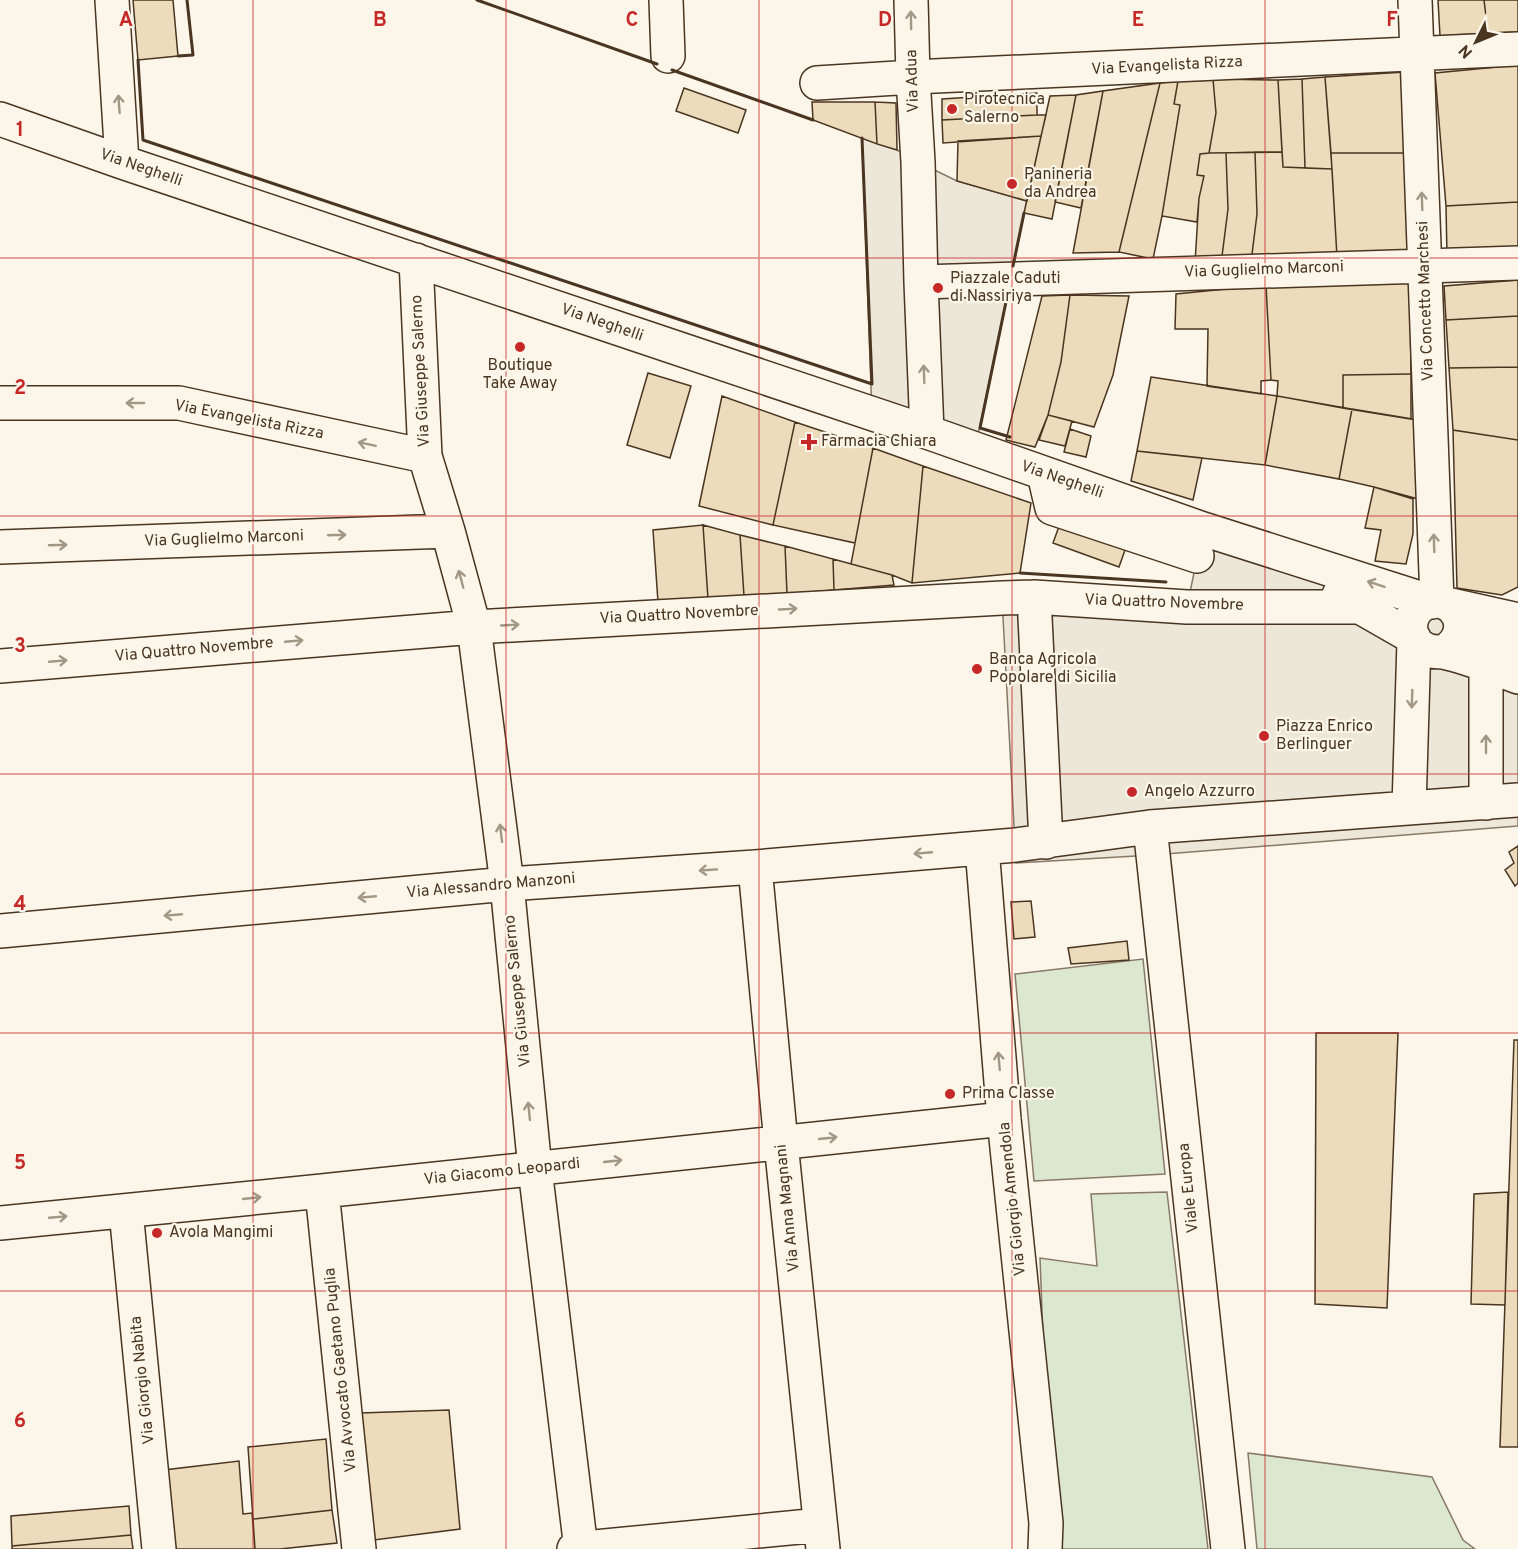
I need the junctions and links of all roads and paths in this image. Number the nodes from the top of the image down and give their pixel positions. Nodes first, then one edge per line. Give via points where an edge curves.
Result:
1 (112, 0) edge
2 (666, 0) edge
3 (911, 0) edge
4 (1415, 0) edge
5 (1518, 49) edge
6 (1417, 54) junction
7 (668, 56) dead end
8 (912, 77) junction
9 (817, 83) dead end
10 (0, 119) edge
11 (122, 162) junction
12 (416, 260) junction
13 (1518, 263) edge
14 (1424, 265) junction
15 (921, 282) junction
16 (0, 403) edge
17 (927, 432) junction
18 (425, 456) junction
19 (448, 531) junction
20 (1200, 542) junction
21 (0, 547) edge
22 (1034, 597) junction
23 (1187, 607) junction
24 (1358, 607) junction
25 (1518, 620) edge
26 (1438, 623) junction
27 (474, 627) junction
28 (1518, 646) edge
29 (1486, 664) junction
30 (0, 666) edge
31 (1518, 677) edge
32 (1518, 800) edge
33 (1486, 803) junction
34 (1409, 808) junction
35 (1150, 827) junction
36 (1046, 842) junction
37 (982, 848) junction
38 (755, 867) junction
39 (507, 884) junction
40 (0, 931) edge
41 (1004, 1119) junction
42 (781, 1143) junction
43 (535, 1169) junction
44 (322, 1191) junction
45 (126, 1211) junction
46 (0, 1223) edge
47 (822, 1537) edge
48 (159, 1549) edge
49 (359, 1549) edge
50 (574, 1549) edge
51 (581, 1549) edge
52 (1044, 1549) edge
53 (1228, 1549) edge

11 -> 1 street
2 - 7 street
8 -> 3 street, Via Adua
4 - 6 street, Via Concetto Marchesi
5 - 6 street, Via Evangelista Rizza
6 - 8 street, Via Evangelista Rizza
14 -> 6 street, Via Concetto Marchesi
8 - 9 street, Via Evangelista Rizza
8 - 15 street, Via Adua
10 - 11 street, Via Neghelli
11 - 12 street, Via Neghelli
12 - 17 street, Via Neghelli
12 - 18 street, Via Giuseppe Salerno
13 - 14 street, Via Guglielmo Marconi
14 - 15 street, Via Guglielmo Marconi
26 -> 14 street, Via Concetto Marchesi
17 -> 15 street, Via Adua
18 -> 16 street, Via Evangelista Rizza via 179,403
17 - 20 street, Via Neghelli via 1044,474
18 - 19 street, Via Giuseppe Salerno
21 -> 19 street, Via Guglielmo Marconi
27 -> 19 street, Via Giuseppe Salerno
20 - 23 street
20 - 24 street via 1341,596
26 -> 20 street
22 - 23 street, Via Quattro Novembre
27 -> 22 street, Via Quattro Novembre
22 - 36 street
23 - 24 street, Via Quattro Novembre
24 - 26 street
25 - 26 street
26 - 28 street
26 - 29 street
26 -> 34 street, Via Concetto Marchesi
30 -> 27 street, Via Quattro Novembre
39 -> 27 street, Via Giuseppe Salerno
29 - 31 street
33 -> 29 street
32 - 33 street, Via Alessandro Manzoni
33 - 34 street, Via Alessandro Manzoni
34 - 35 street, Via Alessandro Manzoni
35 - 36 street, Via Alessandro Manzoni
35 - 53 street, Viale Europa
36 - 37 street, Via Alessandro Manzoni
37 -> 38 street, Via Alessandro Manzoni
41 -> 37 street, Via Giorgio Amendola
38 -> 39 street, Via Alessandro Manzoni
38 - 42 street, Via Anna Magnani
39 -> 40 street, Via Alessandro Manzoni
43 -> 39 street, Via Giuseppe Salerno
42 -> 41 street, Via Giacomo Leopardi
41 - 52 street, Via Giorgio Amendola via 1046,1523
43 -> 42 street, Via Giacomo Leopardi
42 - 47 street, Via Anna Magnani
43 - 44 street, Via Giacomo Leopardi
43 - 51 street, Via Giuseppe Salerno
45 -> 44 street, Via Giacomo Leopardi
44 - 49 street, Via Avvocato Gaetano Puglia
46 -> 45 street, Via Giacomo Leopardi
45 - 48 street, Via Giorgio Nabita
47 - 51 street
50 - 51 street

